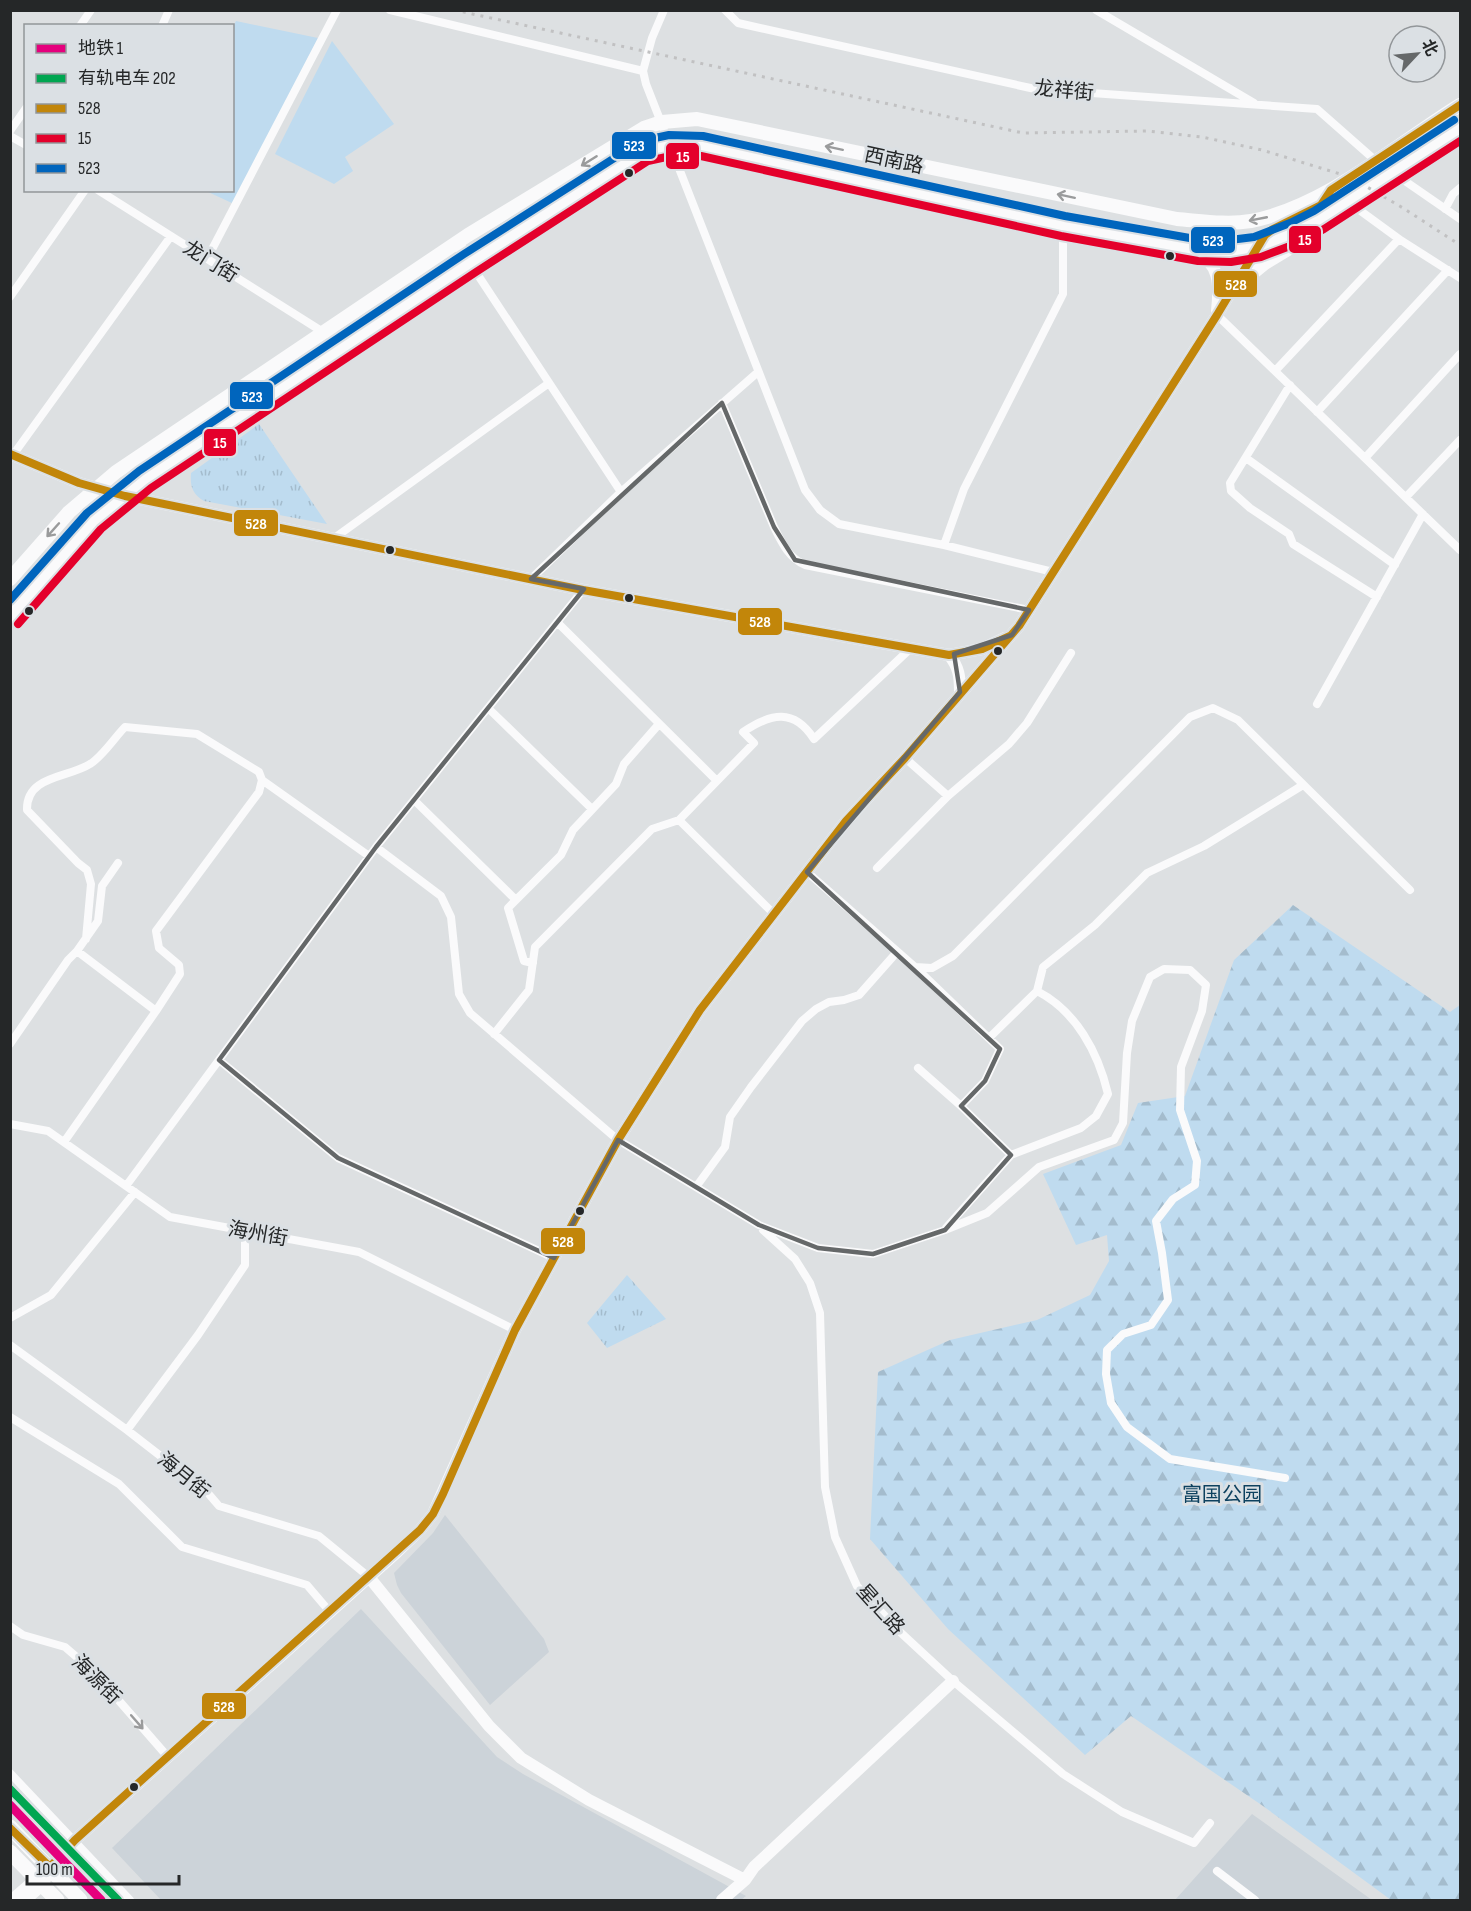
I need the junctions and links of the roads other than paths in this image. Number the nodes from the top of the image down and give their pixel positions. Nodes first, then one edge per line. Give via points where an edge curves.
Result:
1 (91, 10) edge
2 (169, 10) edge
3 (337, 10) edge
4 (390, 10) edge
5 (664, 10) edge
6 (725, 10) edge
7 (1096, 10) edge
8 (81, 24) edge
9 (163, 24) edge
10 (643, 71) junction
11 (1257, 105) junction
12 (1461, 105) edge
13 (24, 111) edge
14 (662, 122) junction
15 (1461, 129) edge
16 (10, 131) edge
17 (10, 136) edge
18 (24, 144) edge
19 (670, 145) junction
20 (1376, 161) junction
21 (1391, 172) junction
22 (1461, 188) edge
23 (1331, 190) junction
24 (84, 192) edge
25 (101, 192) edge
26 (1347, 201) junction
27 (1445, 208) junction
28 (1461, 219) edge
29 (1063, 226) junction
30 (171, 236) junction
31 (1399, 239) junction
32 (457, 243) junction
33 (1257, 247) junction
34 (1194, 250) junction
35 (207, 259) junction
36 (470, 263) junction
37 (1448, 270) junction
38 (1461, 278) edge
39 (1231, 292) junction
40 (10, 297) edge
41 (1217, 315) junction
42 (326, 331) junction
43 (342, 349) junction
44 (1461, 354) edge
45 (1275, 371) junction
46 (758, 372) junction
47 (549, 383) junction
48 (1290, 385) junction
49 (722, 404) junction
50 (1317, 412) junction
51 (1461, 440) edge
52 (12, 455) edge
53 (1246, 458) junction
54 (1365, 458) junction
55 (95, 489) junction
56 (621, 492) junction
57 (125, 496) junction
58 (1406, 497) junction
59 (1423, 514) junction
60 (333, 540) junction
61 (944, 545) junction
62 (1461, 550) edge
63 (1395, 565) junction
64 (1053, 572) junction
65 (10, 579) edge
66 (531, 579) junction
67 (583, 590) junction
68 (1377, 597) junction
69 (1029, 610) junction
70 (10, 616) edge
71 (558, 622) junction
72 (1012, 635) junction
73 (911, 648) junction
74 (1071, 653) dead end
75 (949, 656) junction
76 (960, 692) junction
77 (1317, 704) dead end
78 (488, 708) junction
79 (659, 724) junction
80 (905, 758) junction
81 (262, 780) junction
82 (717, 781) junction
83 (1303, 785) junction
84 (948, 796) junction
85 (414, 800) junction
86 (592, 809) junction
87 (679, 820) junction
88 (376, 847) junction
89 (369, 856) junction
90 (118, 863) dead end
91 (877, 868) dead end
92 (807, 872) junction
93 (1410, 890) dead end
94 (516, 900) junction
95 (774, 914) junction
96 (86, 939) junction
97 (77, 951) junction
98 (897, 952) junction
99 (533, 963) junction
100 (915, 967) junction
101 (1037, 991) junction
102 (156, 1011) junction
103 (494, 1034) junction
104 (989, 1038) junction
105 (10, 1044) edge
106 (219, 1060) junction
107 (918, 1068) dead end
108 (961, 1106) junction
109 (10, 1124) edge
110 (618, 1140) junction
111 (64, 1142) junction
112 (1011, 1155) junction
113 (126, 1186) junction
114 (696, 1187) junction
115 (135, 1192) junction
116 (759, 1225) junction
117 (945, 1230) junction
118 (245, 1233) dead end
119 (554, 1258) junction
120 (10, 1318) edge
121 (515, 1330) junction
122 (10, 1345) edge
123 (10, 1417) edge
124 (127, 1430) junction
125 (1285, 1478) dead end
126 (369, 1577) junction
127 (330, 1612) junction
128 (10, 1626) edge
129 (953, 1681) junction
130 (168, 1757) junction
131 (10, 1773) edge
132 (1210, 1823) dead end
133 (10, 1827) edge
134 (78, 1844) junction
135 (10, 1852) edge
136 (50, 1867) junction
137 (1217, 1871) dead end
138 (745, 1880) junction
139 (39, 1882) junction
140 (12, 1900) edge
141 (25, 1900) edge
142 (57, 1900) edge
143 (80, 1900) edge
144 (130, 1900) edge
145 (722, 1900) edge
146 (1255, 1900) edge

1 - 8 street
2 - 9 street
3 - 35 street
4 - 10 street
5 - 10 street
6 - 11 street, 龙祥街 via 738,23 1035,89
7 - 11 street
10 - 14 street
11 - 20 street, 龙祥街 via 1317,109
12 - 20 main road, 西南路
13 - 16 street
14 - 19 street
23 -> 14 main road, 西南路 via 1269,217 1248,221 1178,219 697,119
14 -> 32 main road, 西南路 via 644,128
15 - 21 main road
17 - 18 street
19 - 29 main road via 702,146
19 - 36 main road via 644,151
19 - 46 street
20 - 21 street, 龙祥街
20 - 23 main road, 西南路
21 - 26 main road
21 - 27 street, 龙祥街
22 - 27 street
23 - 33 street via 1321,205 1273,229
24 - 40 street
25 - 30 street, 龙门街
26 - 31 street
26 - 33 main road via 1294,233
26 - 39 street via 1323,229 1265,264
27 - 28 street, 龙祥街
29 - 34 main road
29 - 61 street via 1063,294 964,489
30 - 35 street, 龙门街
30 - 52 street
31 - 37 street
31 - 45 street
32 - 36 street
32 - 42 main road, 西南路
33 - 34 main road
33 - 39 street
34 - 41 street via 1213,264 1219,298
35 - 42 street, 龙门街
36 - 43 main road
36 - 47 street
37 - 38 street
37 - 50 street
39 - 41 street
41 - 45 street
41 - 64 street
42 - 43 street
42 - 55 main road, 西南路
43 - 57 main road
44 - 54 street
45 - 48 street
46 - 49 street
46 - 61 street via 805,490 820,510 839,524
47 - 56 street
47 - 60 street
48 - 50 street
48 - 53 street
49 - 56 street
49 - 69 street via 783,547 795,560 804,565
50 - 54 street
51 - 58 street
52 - 55 street
53 - 63 street
53 - 68 street via 1230,483 1231,491 1289,534 1293,544
54 - 58 street
55 - 57 street
55 -> 65 main road, 西南路 via 69,512
56 - 66 street
57 - 60 street
57 - 70 main road via 87,528
58 - 59 street
59 - 62 street
59 - 63 street
60 - 66 street
61 - 64 street
63 - 68 street
64 - 69 street
66 - 67 street
67 - 71 street
67 - 73 street
68 - 77 street
69 - 72 street
71 - 78 street
71 - 79 street
72 - 75 street via 982,649
72 - 76 street
73 - 75 street
73 - 82 street via 814,739 805,725 785,717 758,722 743,732 754,743
74 - 84 street via 1027,723 1009,744
75 - 76 street via 957,664
76 - 80 street
78 - 85 street
78 - 86 street
79 - 82 street
79 - 86 street via 624,764 616,784
80 - 84 street
80 - 92 street via 846,820
81 - 89 street
81 - 96 street via 258,772 197,734 125,727 90,764 43,782 33,792 27,810 87,870 91,884
81 - 102 street via 259,792 156,931 159,948 179,965 180,974
82 - 87 street
83 - 93 street
83 - 100 street via 1238,720 1214,708 1190,717 953,956 932,968
83 - 101 street via 1204,846 1147,873 1095,925 1043,967
84 - 91 street
85 - 88 street
85 - 94 street
86 - 94 street via 573,830 561,855
87 - 95 street
87 - 99 street via 652,829 535,947
88 - 89 street
88 - 103 street via 441,896 451,917 459,994 470,1013
89 - 106 street
90 - 96 street via 102,886 98,921
92 - 95 street
92 - 98 street
94 - 99 street via 508,908 524,961
95 - 110 street via 700,1010
96 - 97 street
97 - 102 street
97 - 105 street
98 - 100 street
98 - 114 street via 859,995 829,1002 802,1021 730,1117 725,1147
99 - 103 street via 529,990
100 - 104 street
101 - 104 street
101 - 112 street via 1052,998 1077,1023 1102,1069 1108,1094 1096,1116 1081,1128
102 - 111 street
103 - 110 street
104 - 108 street via 1000,1049 985,1081
106 - 113 street
106 - 119 street via 338,1158
107 - 108 street
108 - 112 street
109 - 111 street, 海州街 via 48,1131
110 - 114 street
110 - 119 street
111 - 113 street, 海州街
112 - 117 street
113 - 115 street, 海州街
114 - 116 street
115 - 120 street via 51,1296
115 - 121 street, 海州街 via 170,1217 359,1252
116 - 117 street via 818,1248 873,1254
116 - 129 street, 星汇路 via 795,1259 810,1283 820,1314 825,1487 835,1537 857,1586
117 - 125 street via 987,1213 1039,1167 1114,1140 1123,1123 1132,1021 1150,977 1164,969 1191,970 1206,985 1202,1011 1181,1067 1180,1110 1197,1161 1195,1185 1173,1199 1156,1221 1167,1300 1151,1325 1123,1334 1107,1350 1106,1374 1112,1403 1127,1427 1170,1459
118 - 124 street via 245,1264
119 - 121 street
121 - 126 street via 433,1514
122 - 124 street, 海月街
123 - 127 street via 119,1484 182,1547 307,1585
124 - 126 street, 海月街 via 207,1492 219,1506 320,1536
126 - 127 street
126 - 138 street via 489,1726 521,1758 589,1800
127 - 130 street
128 -> 130 street, 海源街 via 23,1635 65,1647 94,1672
129 - 132 street, 星汇路 via 1063,1774 1122,1812 1194,1844
129 - 138 street via 754,1867
130 - 134 street
131 - 134 street
133 - 136 highway
134 - 136 street
134 - 144 street
135 - 139 highway
136 - 139 street
136 - 143 highway
137 - 146 street
138 - 145 street
139 - 140 street
139 - 141 street
139 - 142 highway

